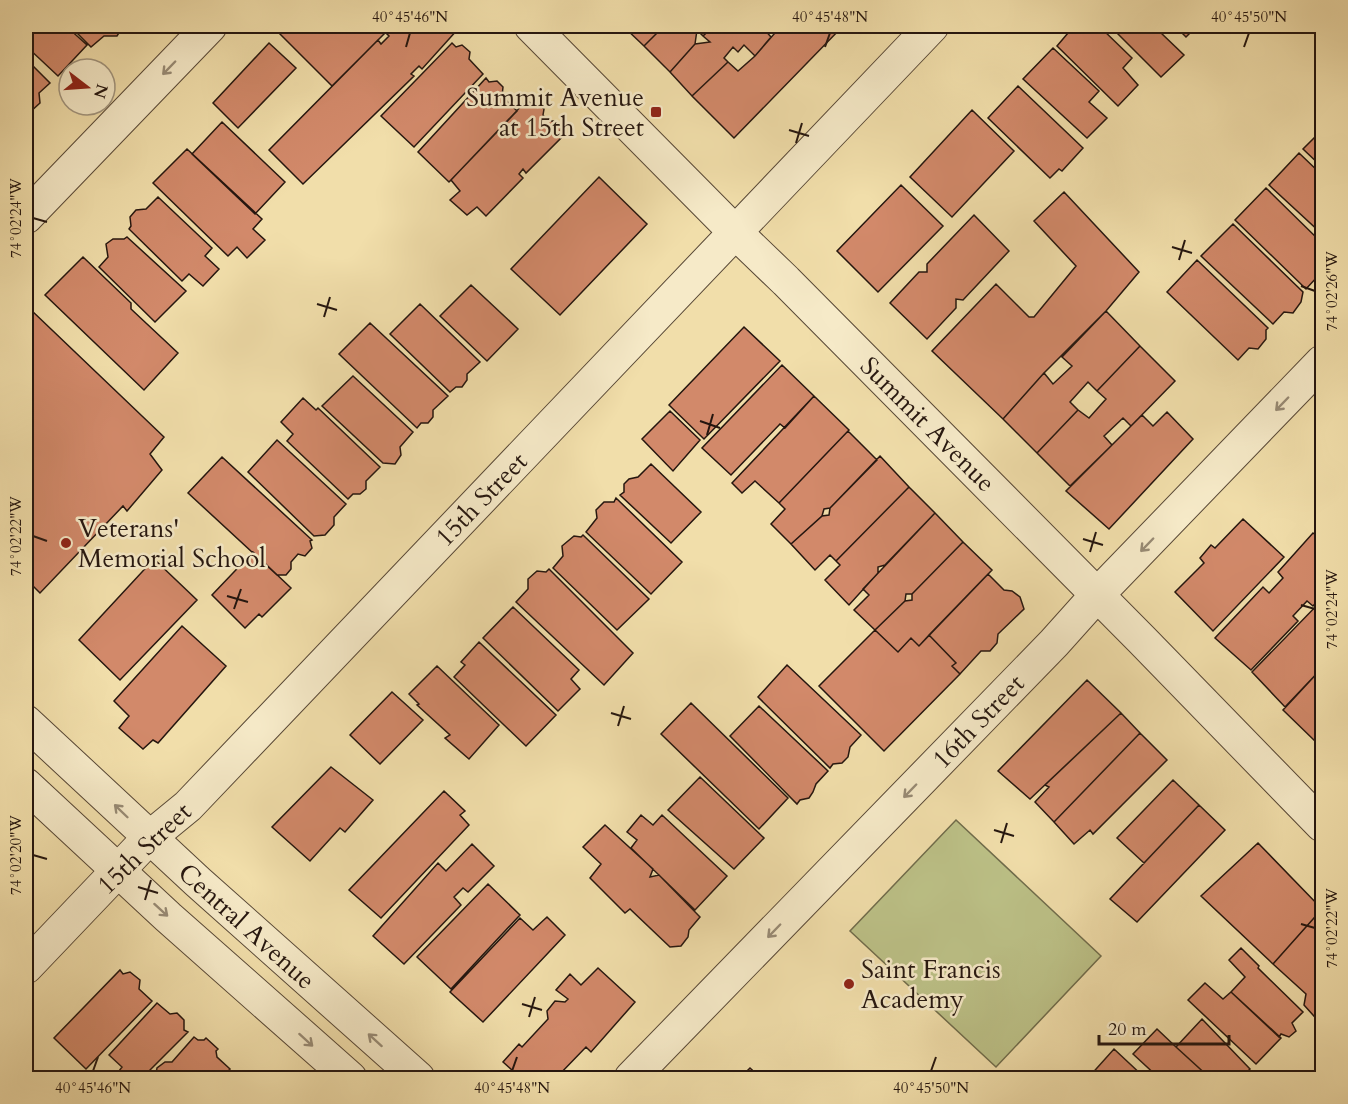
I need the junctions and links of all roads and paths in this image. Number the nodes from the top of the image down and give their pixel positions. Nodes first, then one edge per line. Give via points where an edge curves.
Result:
1 (210, 26) edge
2 (531, 26) edge
3 (932, 26) edge
4 (26, 218) edge
5 (735, 232) junction
6 (1323, 362) edge
7 (1097, 595) junction
8 (26, 722) edge
9 (26, 784) edge
10 (1323, 825) edge
11 (149, 838) junction
12 (118, 872) junction
13 (26, 967) edge
14 (350, 1078) edge
15 (418, 1078) edge
16 (631, 1078) edge

1 -> 4 street
2 - 5 street, Summit Avenue
3 - 5 street, 15th Street
5 - 7 street, Summit Avenue
5 - 11 street, 15th Street via 188,806
6 -> 7 street, 16th Street
7 - 10 street, Summit Avenue
7 -> 16 street, 16th Street
11 -> 8 street, Central Avenue
9 - 12 street, Central Avenue
11 - 12 street, 15th Street
15 -> 11 street, Central Avenue
12 - 13 street, 15th Street
12 -> 14 street, Central Avenue

